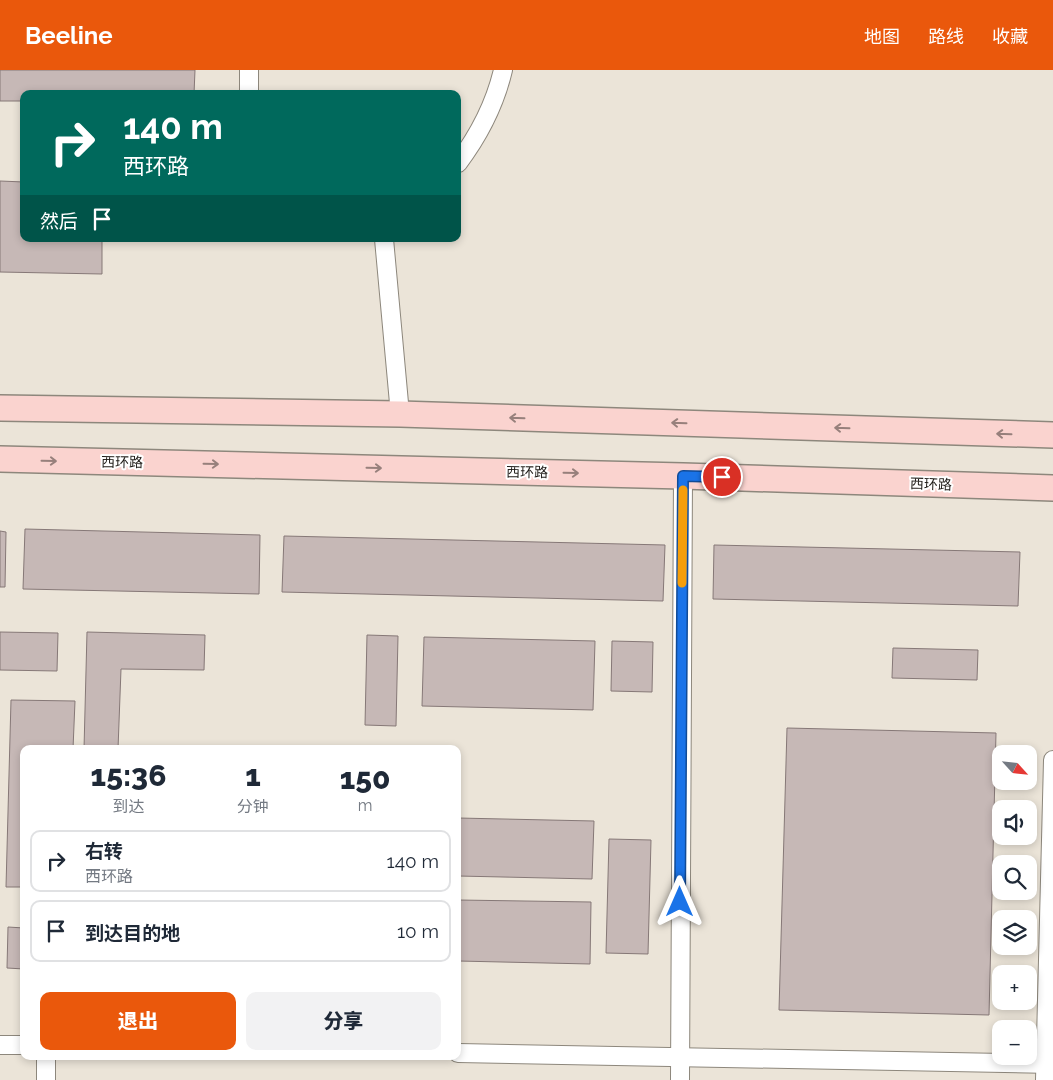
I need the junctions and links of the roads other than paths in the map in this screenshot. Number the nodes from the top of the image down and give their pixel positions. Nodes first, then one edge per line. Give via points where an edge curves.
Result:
1 (249, 70) edge
2 (503, 70) edge
3 (249, 90) edge
4 (461, 158) edge
5 (384, 242) edge
6 (0, 408) edge
7 (400, 414) junction
8 (1053, 435) edge
9 (0, 459) edge
10 (683, 476) junction
11 (1053, 488) edge
12 (1053, 760) edge
13 (0, 1045) edge
14 (20, 1045) edge
15 (461, 1053) edge
16 (680, 1057) junction
17 (46, 1060) edge
18 (1048, 1069) edge
19 (46, 1080) edge
20 (680, 1080) edge

1 - 3 street
2 - 4 street via 492,106
5 - 7 street
6 - 7 main road
8 -> 7 main road
9 -> 10 main road, 西环路
10 - 11 main road, 西环路
10 - 16 street
12 - 18 street
13 - 14 street
15 - 16 street
16 - 18 street
16 - 20 street
17 - 19 street

